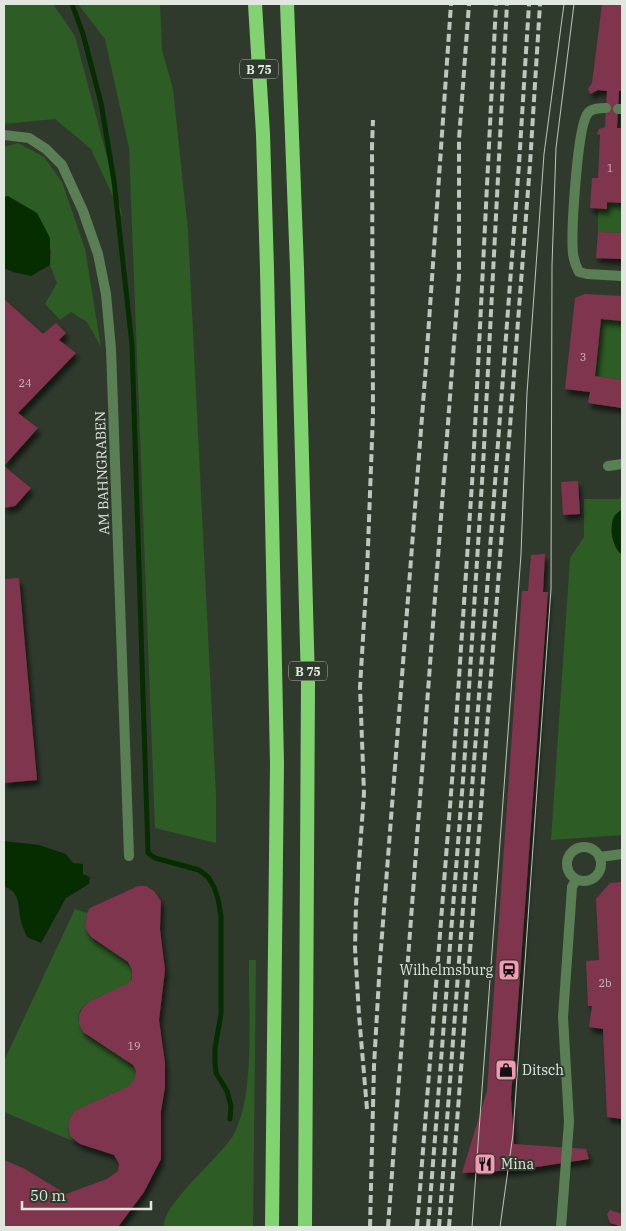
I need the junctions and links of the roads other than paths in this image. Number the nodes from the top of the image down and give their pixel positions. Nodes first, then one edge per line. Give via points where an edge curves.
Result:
1 (256, 4) edge
2 (287, 4) edge
3 (606, 108) dead end
4 (4, 135) edge
5 (622, 276) edge
6 (622, 464) edge
7 (608, 466) dead end
8 (622, 854) edge
9 (129, 856) dead end
10 (600, 857) junction
11 (576, 880) junction
12 (272, 1227) edge
13 (305, 1227) edge
14 (561, 1227) edge

1 - 12 highway, B 75 via 267,269 277,764
2 - 13 highway, B 75 via 308,684
3 - 5 street via 589,112 583,124 573,254 579,272
4 - 9 street, AM BAHNGRABEN via 28,138 46,149 62,165 98,254 106,294 111,349
6 - 7 street
8 - 10 street
10 - 11 street via 602,864 596,877 590,881
10 - 11 street via 584,847 572,853 567,864
11 - 14 street via 572,887 564,1007 569,1122

